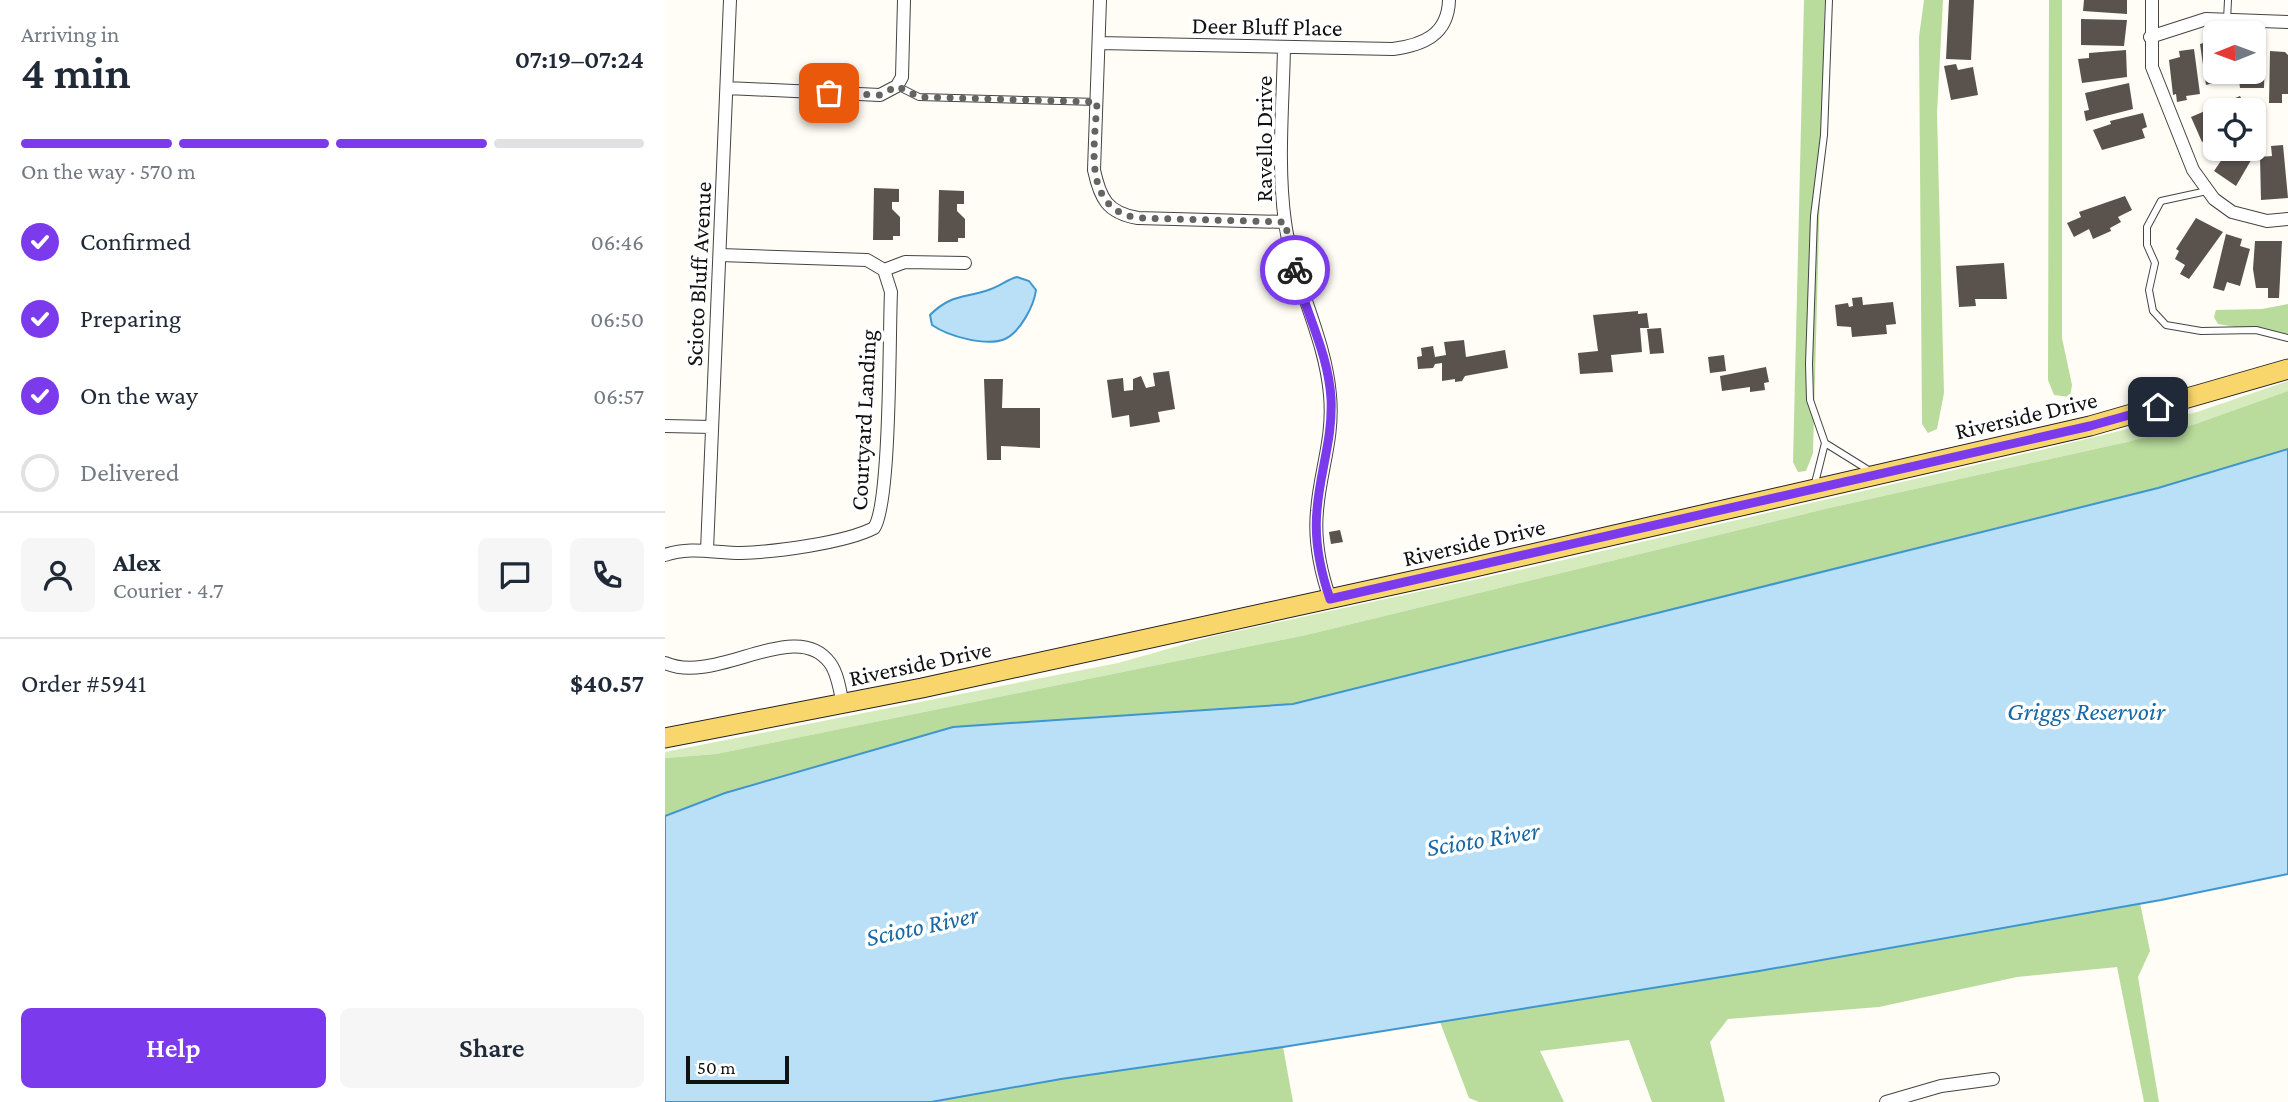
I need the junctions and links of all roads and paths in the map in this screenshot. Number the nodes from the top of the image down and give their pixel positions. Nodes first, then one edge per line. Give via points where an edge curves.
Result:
1 (730, 0) edge
2 (904, 0) edge
3 (1100, 0) edge
4 (1449, 0) edge
5 (1829, 0) edge
6 (2152, 0) edge
7 (2228, 0) edge
8 (2227, 20) junction
9 (2288, 22) edge
10 (2150, 37) junction
11 (1098, 43) junction
12 (1284, 47) junction
13 (897, 86) junction
14 (727, 88) junction
15 (1097, 102) junction
16 (2208, 191) junction
17 (2285, 220) edge
18 (1285, 222) junction
19 (720, 255) junction
20 (965, 263) dead end
21 (884, 270) junction
22 (2288, 338) edge
23 (2288, 369) edge
24 (665, 426) edge
25 (712, 427) junction
26 (1825, 443) junction
27 (1878, 475) junction
28 (1813, 490) junction
29 (707, 550) junction
30 (665, 555) edge
31 (1330, 599) junction
32 (665, 663) edge
33 (843, 705) junction
34 (665, 738) edge
35 (1993, 1079) dead end
36 (1886, 1102) edge

1 - 14 street, Scioto Bluff Avenue
2 - 13 street via 902,77
3 - 11 street
4 - 12 street, Deer Bluff Place via 1445,22 1433,38 1415,46 1393,50
5 - 26 lane via 1809,364 1810,400
6 - 10 street
7 - 8 lane
8 - 9 street
8 - 10 street via 2206,19
10 - 16 street via 2152,67 2193,170
11 - 12 street, Deer Bluff Place
11 - 15 street
12 - 18 street, Ravello Drive via 1281,174
13 - 14 street via 880,95
13 - 15 lane via 919,97
14 - 19 street, Scioto Bluff Avenue
15 - 18 street via 1096,180 1107,205 1121,216
16 - 17 street via 2232,212 2251,219
16 - 22 lane via 2161,201 2147,227 2147,245 2155,263 2149,290 2153,311 2166,325 2201,331 2256,330
18 - 31 street, Ravello Drive via 1296,276 1328,374 1330,441 1316,528 1321,573
19 - 21 street via 867,260
19 - 25 street, Scioto Bluff Avenue
20 - 21 street via 905,262
21 - 29 street, Courtyard Landing via 891,292 878,523 857,535 795,546 740,553
23 - 27 main road, Riverside Drive via 2090,426
24 - 25 street
25 - 29 street, Scioto Bluff Avenue
26 - 27 lane
26 - 28 lane
27 - 28 main road, Riverside Drive
28 - 31 main road, Riverside Drive
29 - 30 street, Courtyard Landing
31 - 33 main road, Riverside Drive
32 - 33 street via 694,670 790,645 807,647 830,663
33 - 34 main road, Riverside Drive
35 - 36 street via 1941,1086

